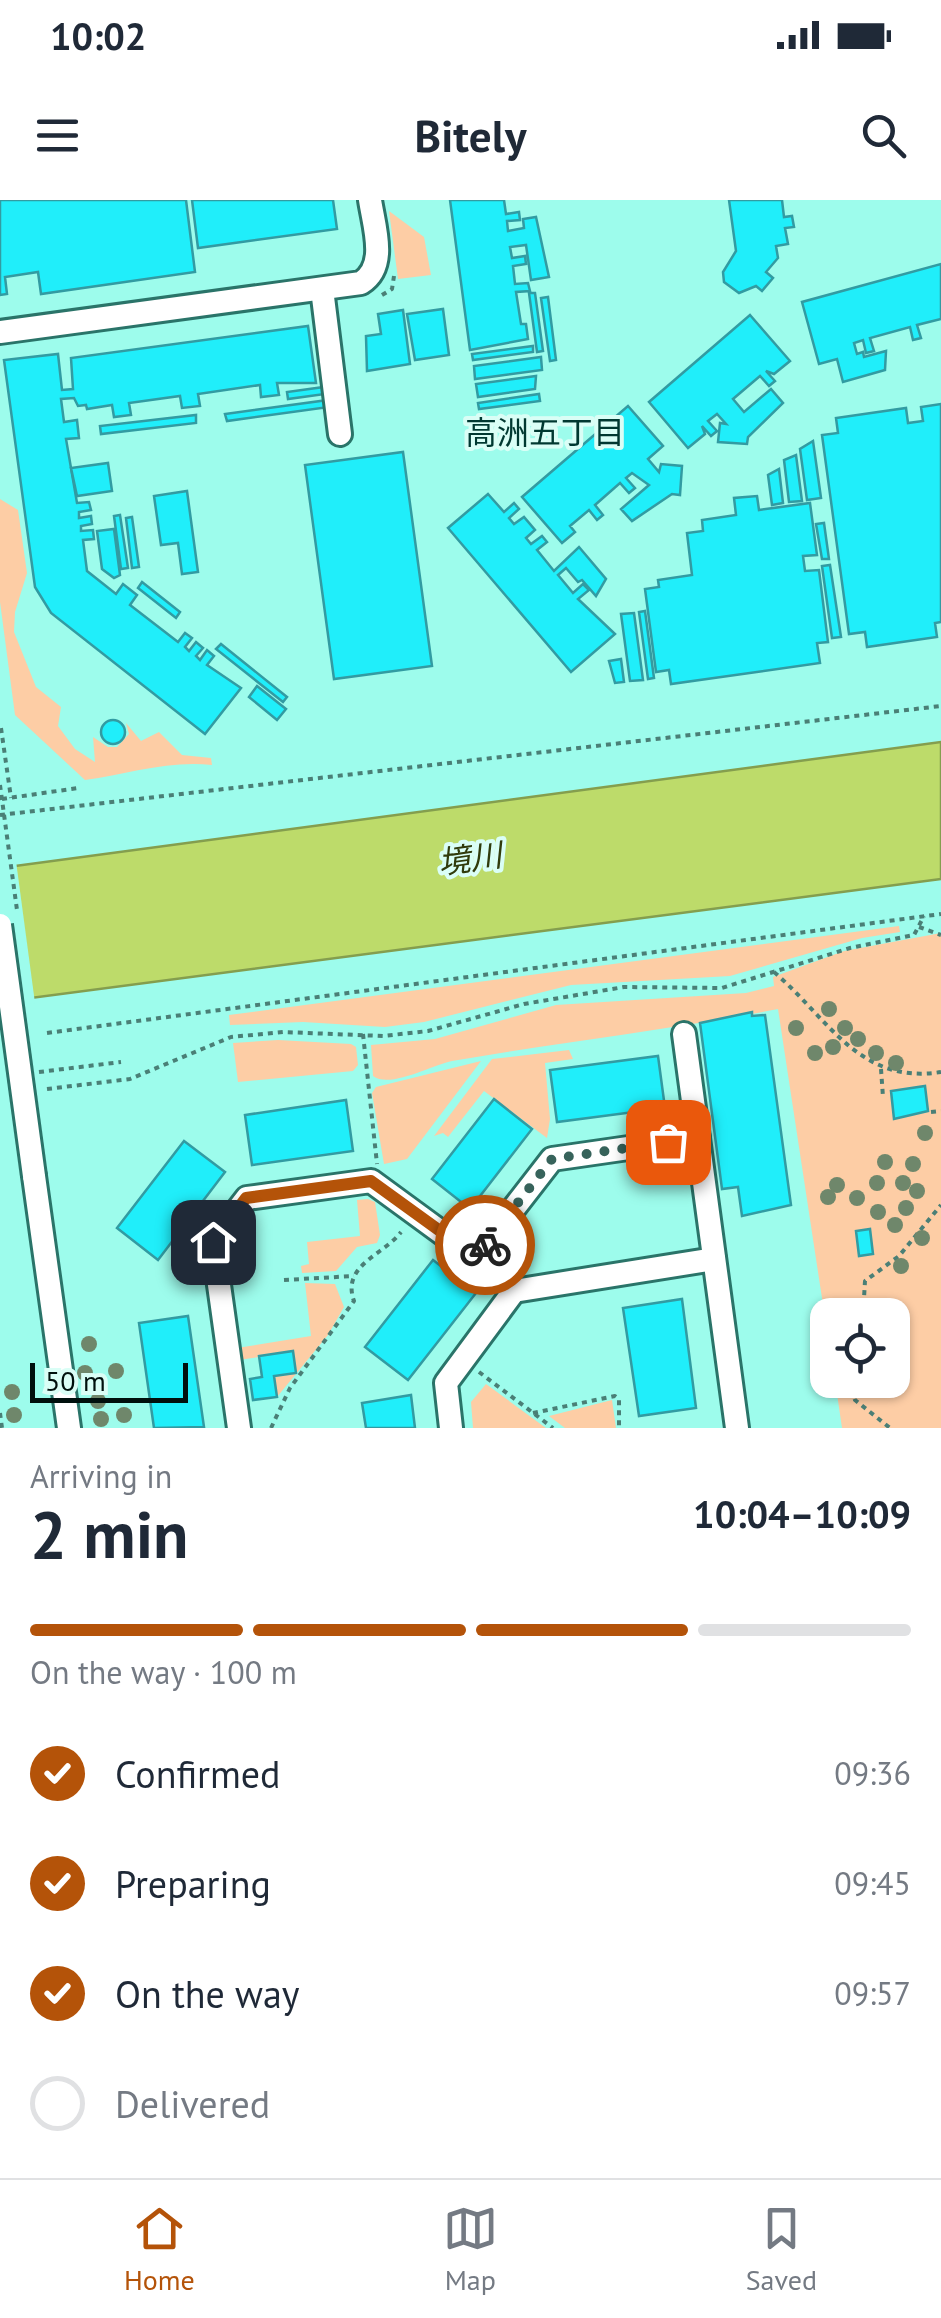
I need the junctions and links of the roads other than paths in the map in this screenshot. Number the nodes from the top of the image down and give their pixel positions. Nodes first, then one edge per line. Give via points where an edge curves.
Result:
1 (370, 200) edge
2 (322, 289) junction
3 (0, 332) edge
4 (340, 434) dead end
5 (0, 925) edge
6 (684, 1034) dead end
7 (698, 1138) junction
8 (476, 1257) junction
9 (714, 1259) junction
10 (514, 1291) junction
11 (69, 1428) edge
12 (239, 1428) edge
13 (451, 1428) edge
14 (737, 1428) edge

1 - 2 street via 375,269 361,283
2 - 3 street
2 - 4 street
5 - 11 street, bridge
6 - 7 street
7 - 8 street via 552,1159
7 - 9 street
8 - 10 street
8 - 12 street via 379,1183 246,1198 213,1242
9 - 10 street
9 - 14 street
10 - 13 street via 446,1383

